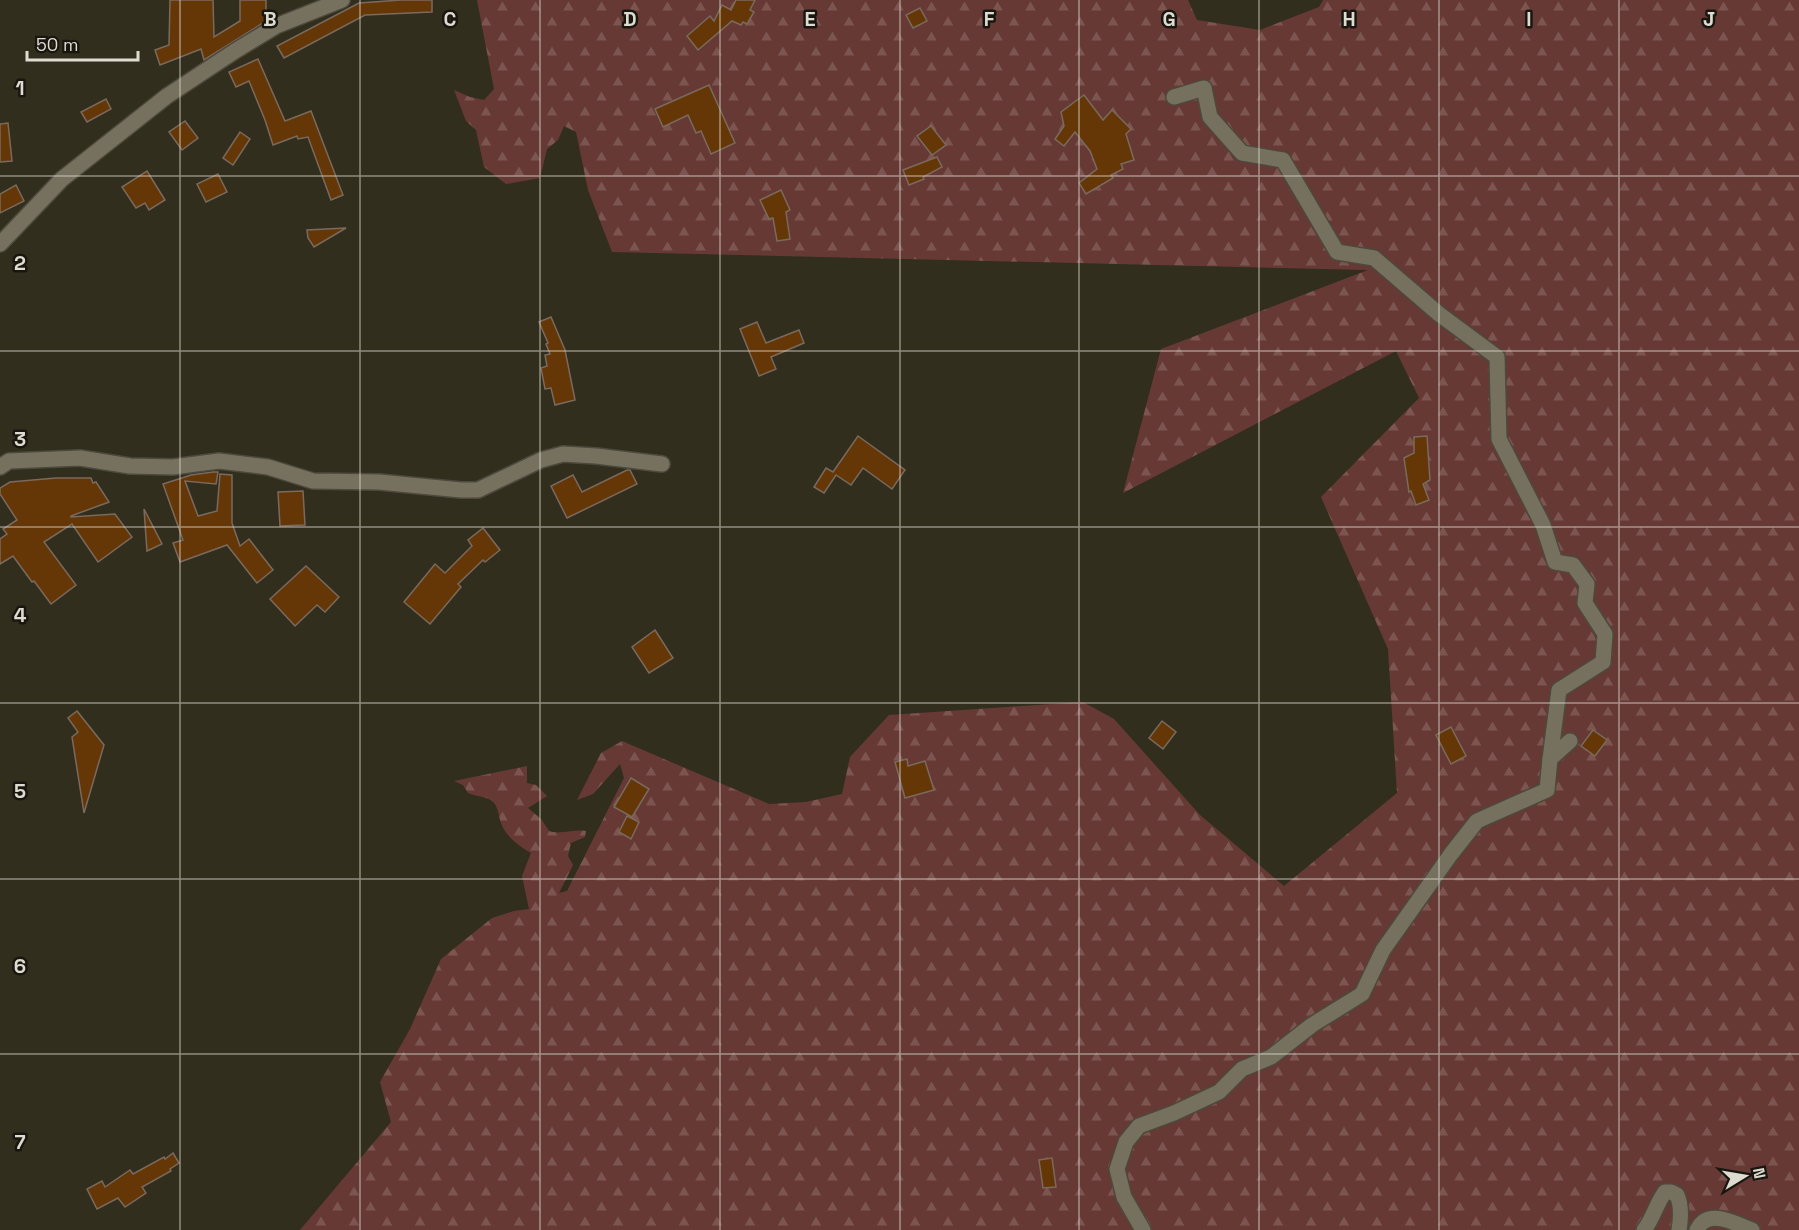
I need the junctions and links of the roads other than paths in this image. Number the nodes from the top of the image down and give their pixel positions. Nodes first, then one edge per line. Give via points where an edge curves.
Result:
1 (342, 0) edge
2 (1174, 97) dead end
3 (0, 244) edge
4 (662, 464) dead end
5 (0, 467) edge
6 (1570, 741) dead end
7 (1551, 759) junction
8 (1143, 1230) edge
9 (1644, 1230) edge
10 (1679, 1230) edge
11 (1697, 1230) edge
12 (1752, 1230) edge

1 - 3 street via 276,26 167,96 62,179
2 - 7 street via 1204,88 1210,117 1242,153 1283,159 1337,252 1374,258 1497,357 1499,439 1543,525 1555,562 1573,565 1587,584 1585,603 1605,634 1603,662 1559,690
4 - 5 street via 563,454 541,460 478,490 313,481 268,467 219,461 173,467 130,466 80,458 9,461
6 - 7 street
7 - 8 street via 1547,790 1477,821 1383,950 1362,994 1271,1057 1242,1069 1218,1092 1139,1126 1126,1142 1117,1169 1124,1197
9 - 10 street via 1665,1192 1677,1195 1680,1202
11 - 12 street via 1703,1221 1716,1218

